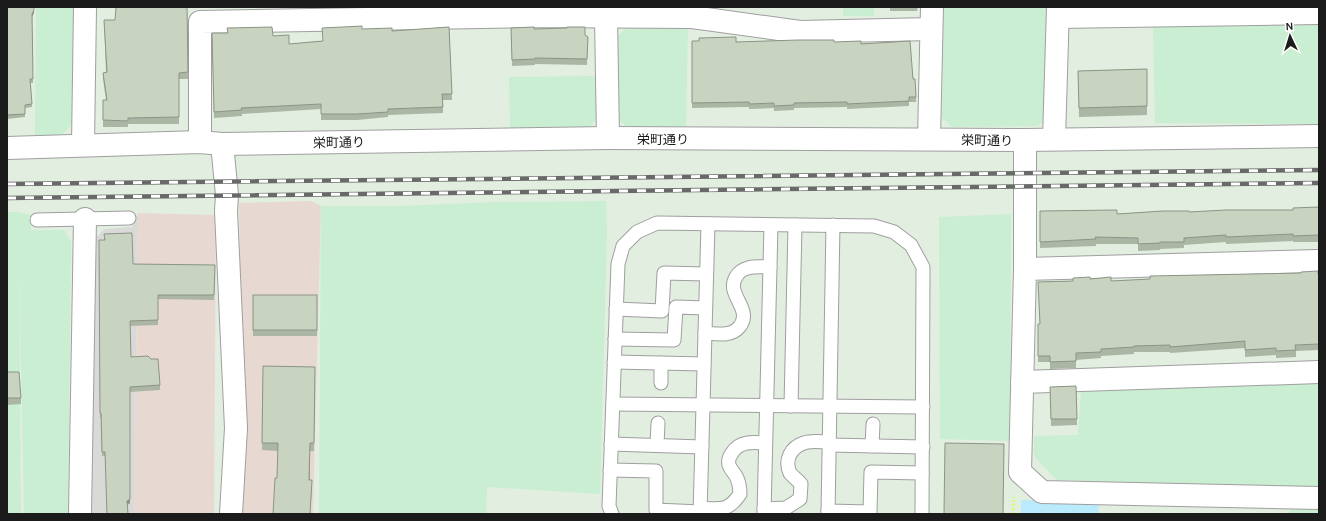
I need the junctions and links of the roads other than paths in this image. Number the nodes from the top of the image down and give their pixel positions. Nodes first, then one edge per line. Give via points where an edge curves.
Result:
1 (85, 7) edge
2 (932, 7) edge
3 (531, 11) edge
4 (1058, 12) edge
5 (1319, 13) edge
6 (606, 17) junction
7 (931, 29) junction
8 (1319, 136) edge
9 (608, 138) junction
10 (929, 139) junction
11 (1054, 139) junction
12 (1025, 140) junction
13 (200, 142) junction
14 (222, 144) junction
15 (83, 145) junction
16 (7, 148) edge
17 (129, 218) dead end
18 (84, 219) junction
19 (36, 220) dead end
20 (708, 224) junction
21 (771, 225) junction
22 (795, 225) junction
23 (834, 225) junction
24 (1319, 261) edge
25 (770, 267) junction
26 (1025, 269) junction
27 (706, 274) junction
28 (705, 308) junction
29 (616, 309) junction
30 (705, 334) junction
31 (615, 339) junction
32 (614, 362) junction
33 (661, 363) junction
34 (704, 364) junction
35 (1319, 372) edge
36 (1022, 382) junction
37 (661, 383) dead end
38 (613, 404) junction
39 (703, 405) junction
40 (766, 406) junction
41 (791, 406) junction
42 (830, 407) junction
43 (923, 407) junction
44 (658, 423) dead end
45 (872, 424) dead end
46 (765, 443) junction
47 (611, 444) junction
48 (829, 444) junction
49 (658, 445) junction
50 (872, 446) junction
51 (702, 447) junction
52 (923, 447) junction
53 (610, 470) junction
54 (922, 473) junction
55 (1319, 498) edge
56 (1273, 506) edge
57 (700, 511) edge
58 (764, 511) edge
59 (828, 512) edge
60 (80, 514) edge
61 (231, 514) edge
62 (612, 514) edge
63 (922, 514) edge

1 - 15 street
2 - 7 street
3 - 6 street
3 - 13 street via 200,22
4 - 5 street
4 - 11 street
6 - 7 street via 692,17 800,32
6 - 9 street
7 - 10 street
8 - 11 street, 栄町通り
9 - 10 street, 栄町通り
9 - 14 street, 栄町通り
10 - 12 street, 栄町通り
11 - 12 street, 栄町通り
12 - 26 street
13 - 14 street, 栄町通り
13 - 15 street, 栄町通り
14 - 61 street via 236,428
15 - 16 street, 栄町通り
17 - 18 lane
18 - 19 lane
18 - 60 street
20 - 21 lane
20 - 27 lane
20 - 29 lane via 657,223 637,232 623,246 618,264
21 - 22 lane
21 - 25 lane
22 - 23 lane
22 - 41 lane
23 - 42 lane
23 - 43 lane via 874,226 894,232 911,245 923,267
24 - 26 street
25 - 30 lane via 746,268 738,273 733,281 733,290 744,313 743,322 737,330 728,334
25 - 40 lane
26 - 36 street
27 - 28 lane
27 - 29 lane via 664,273 662,311
28 - 30 lane
28 - 31 lane via 676,307 674,340
29 - 31 lane
30 - 34 lane
31 - 32 lane
32 - 33 lane
32 - 38 lane
33 - 34 lane
33 - 37 lane
34 - 39 lane
35 - 36 street
36 - 56 street via 1020,472 1042,492
38 - 39 lane
38 - 47 lane
39 - 40 lane
39 - 51 lane
40 - 41 lane
40 - 46 lane
41 - 42 lane
42 - 43 lane
42 - 48 lane
43 - 52 lane
44 - 49 lane
45 - 50 lane
46 - 57 lane via 745,443 732,451 729,465 737,477 740,494 736,501 720,510
46 - 58 lane
47 - 49 lane
47 - 53 lane
48 - 50 lane
48 - 58 lane via 805,442 791,452 788,467 791,475 801,484 800,499 786,508
48 - 59 lane
49 - 51 lane
50 - 52 lane
51 - 57 lane
52 - 54 lane
53 - 57 lane via 656,471 656,510
53 - 62 lane via 609,506
54 - 59 lane via 871,472 870,512
54 - 63 lane
55 - 56 street

